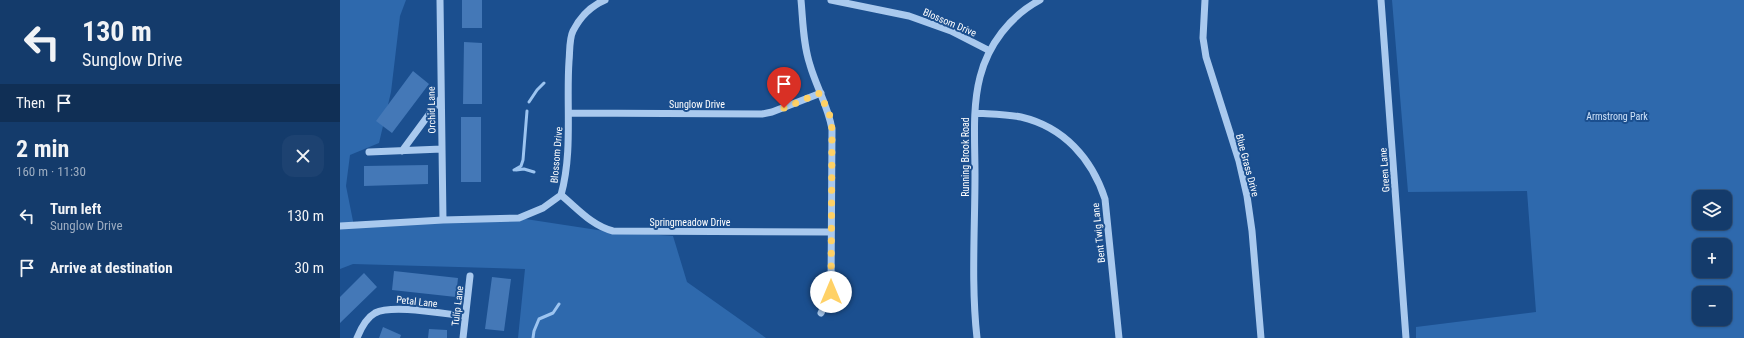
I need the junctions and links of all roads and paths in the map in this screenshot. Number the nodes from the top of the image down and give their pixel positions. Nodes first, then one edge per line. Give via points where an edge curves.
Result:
1 (440, 0) edge
2 (605, 0) edge
3 (801, 0) edge
4 (831, 0) edge
5 (1040, 0) edge
6 (1205, 0) edge
7 (1381, 0) edge
8 (990, 51) junction
9 (820, 93) junction
10 (441, 98) junction
11 (569, 113) junction
12 (976, 113) junction
13 (442, 149) junction
14 (402, 151) junction
15 (369, 152) dead end
16 (561, 195) junction
17 (443, 220) junction
18 (340, 226) edge
19 (830, 232) junction
20 (470, 276) dead end
21 (821, 313) dead end
22 (465, 316) junction
23 (358, 338) edge
24 (464, 338) edge
25 (977, 338) edge
26 (1119, 338) edge
27 (1261, 338) edge
28 (1406, 338) edge

1 - 10 street, Orchid Lane
2 - 11 street, Blossom Drive via 584,13 572,33 568,77
3 - 9 street via 806,51
4 - 8 street, Blossom Drive via 909,16 951,31
5 - 8 street, Running Brook Road via 1020,13 1008,25
6 - 27 street, Blue Grass Drive via 1203,38 1206,57 1239,161 1247,196
7 - 28 street, Green Lane
8 - 12 street, Running Brook Road via 976,94
9 - 11 street, Sunglow Drive via 762,114
9 - 19 street via 830,116 832,129
10 - 13 street, Orchid Lane
10 - 14 street
11 - 16 street, Blossom Drive via 566,169
12 - 25 street, Running Brook Road via 974,303
12 - 26 street, Bent Twig Lane via 1021,117 1037,122 1068,140 1091,166 1105,199
13 - 14 street
13 - 17 street, Orchid Lane
14 - 15 street
16 - 17 street, Blossom Drive via 543,208 519,218
16 - 19 street, Springmeadow Drive via 596,224 612,231
17 - 18 street, Blossom Drive
19 - 21 street via 831,292
20 - 22 street, Tulip Lane
22 - 23 street, Petal Lane via 390,309 375,313 366,320
22 - 24 street, Tulip Lane

